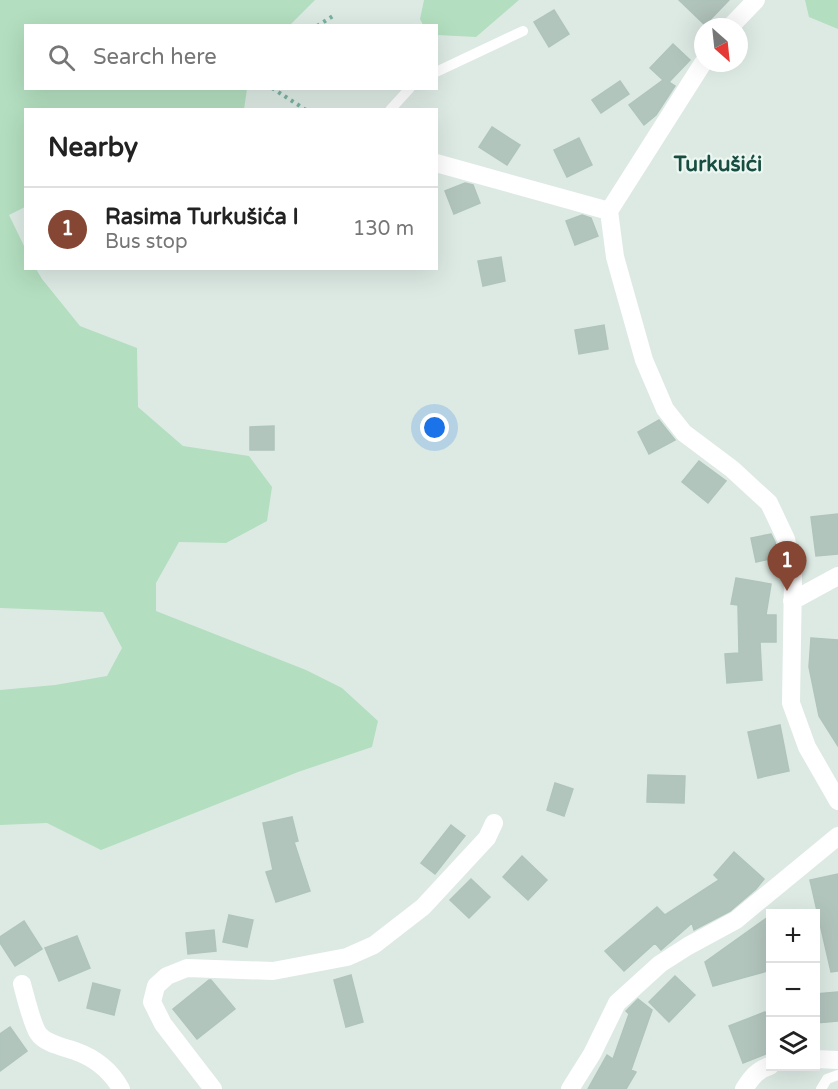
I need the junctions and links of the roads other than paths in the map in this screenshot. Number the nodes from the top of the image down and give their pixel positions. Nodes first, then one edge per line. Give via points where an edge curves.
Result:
1 (756, 0) edge
2 (739, 18) edge
3 (523, 31) dead end
4 (438, 71) edge
5 (697, 72) edge
6 (408, 90) edge
7 (392, 108) edge
8 (438, 164) edge
9 (609, 211) junction
10 (838, 576) edge
11 (792, 601) junction
12 (838, 801) edge
13 (494, 823) dead end
14 (838, 836) edge
15 (22, 984) dead end
16 (820, 1059) edge
17 (838, 1060) edge
18 (766, 1067) edge
19 (838, 1075) edge
20 (121, 1089) edge
21 (213, 1089) edge
22 (570, 1089) edge
23 (744, 1089) edge
24 (821, 1089) edge

1 - 2 street
3 - 4 lane
5 - 9 street
6 - 7 lane
8 - 9 street
9 - 11 street via 615,257 644,360 665,409 684,433 769,503 786,539 793,577
10 - 11 street
11 - 12 street via 791,703 807,747
13 - 21 street via 488,838 423,907 374,945 347,957 273,971 187,968 167,976 156,987 152,1002 163,1024
14 - 22 street via 736,920 660,964 617,1003
15 - 20 street via 38,1034 97,1061
16 - 17 street
18 - 23 street
19 - 24 lane via 826,1079

